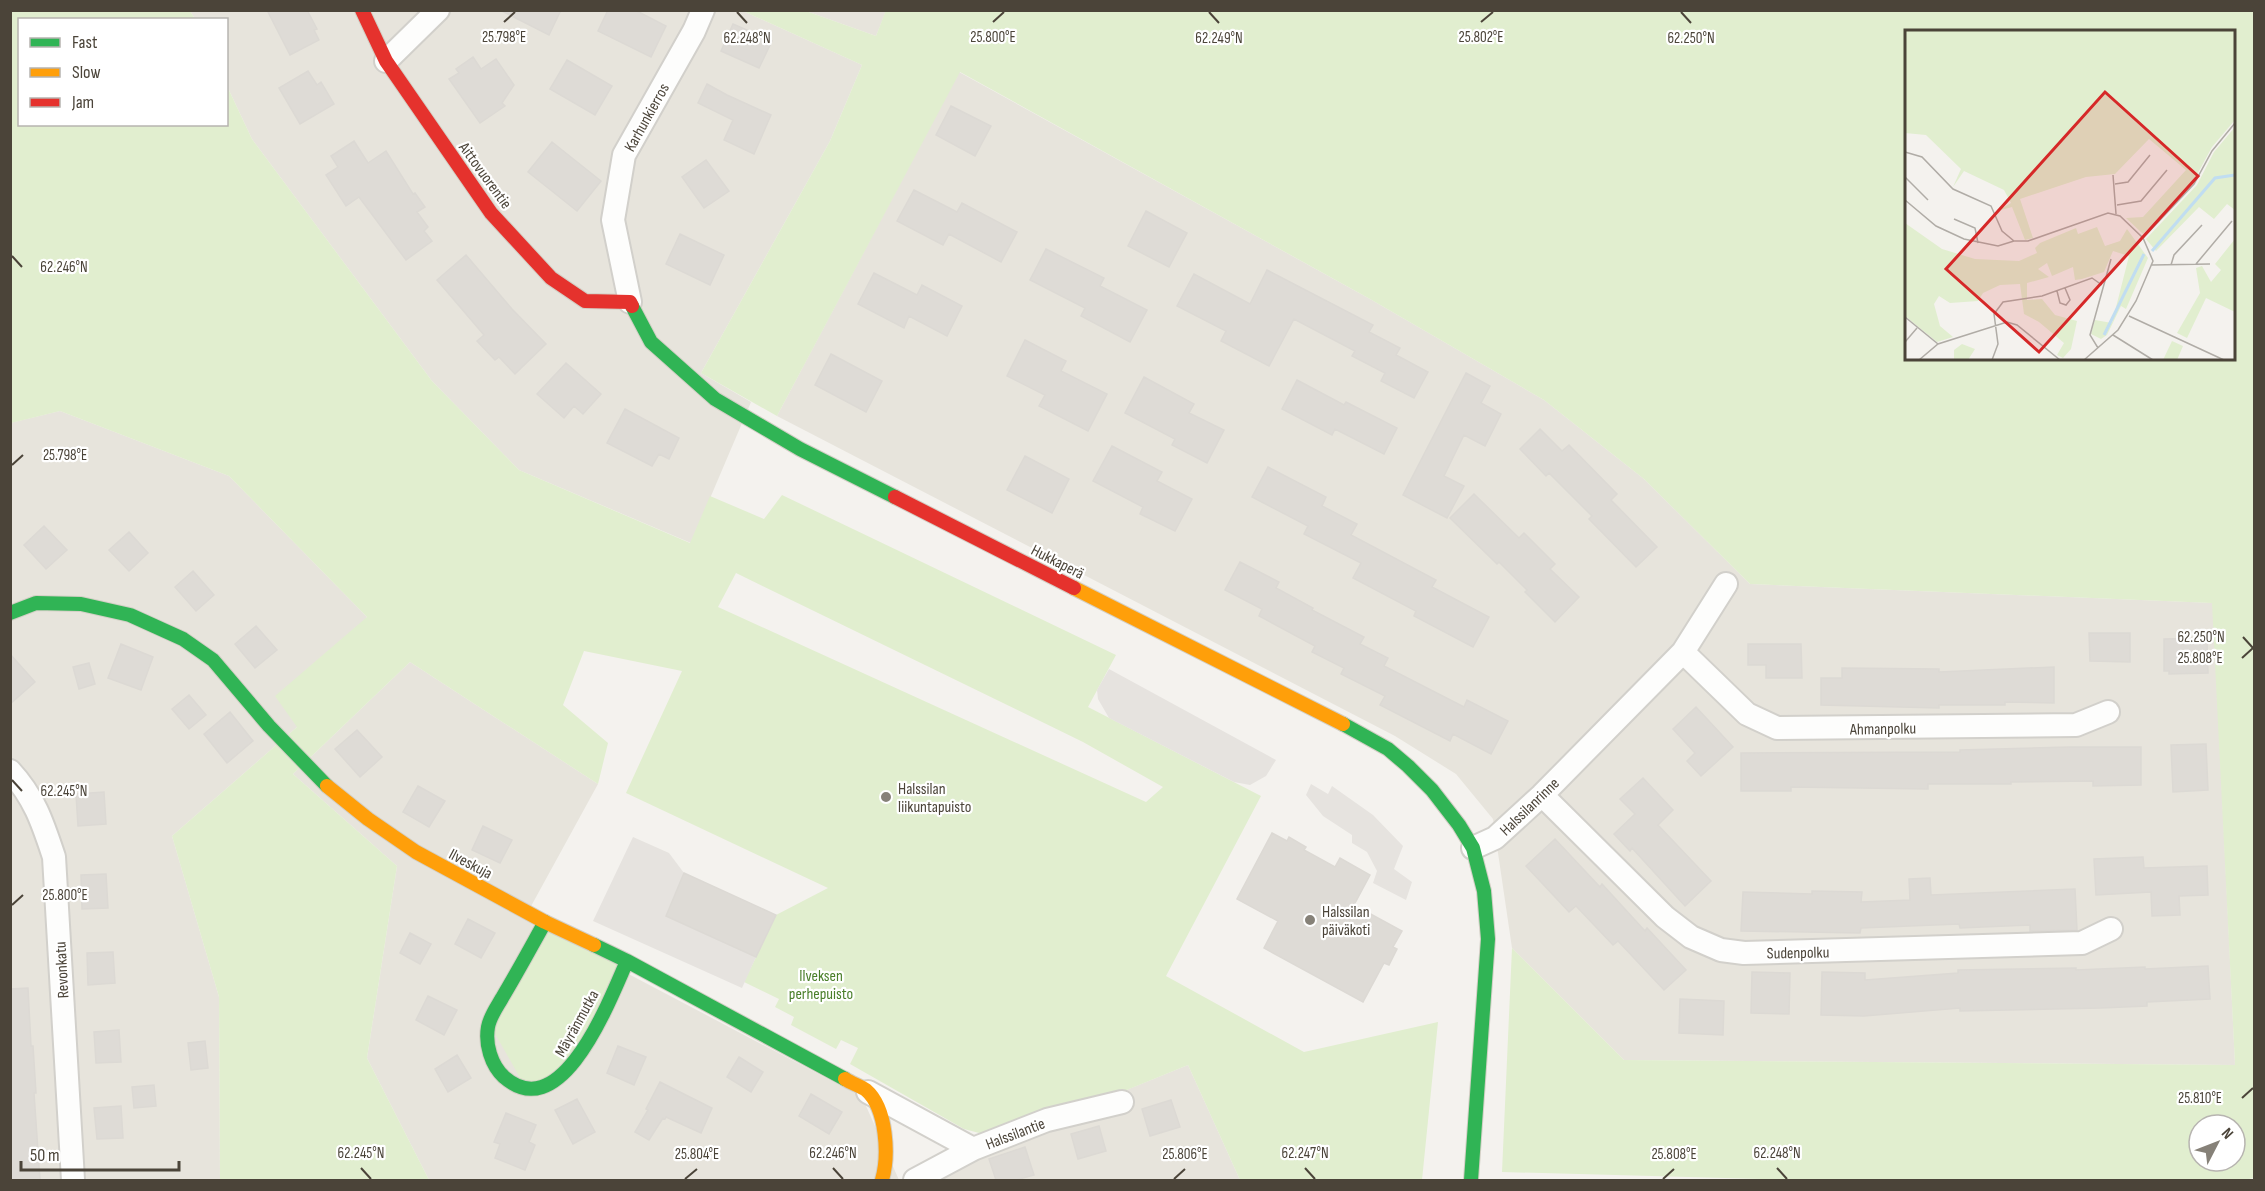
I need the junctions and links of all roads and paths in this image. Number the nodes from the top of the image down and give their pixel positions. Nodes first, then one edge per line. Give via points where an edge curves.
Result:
1 (362, 10) edge
2 (438, 10) edge
3 (703, 10) edge
4 (386, 61) junction
5 (630, 302) junction
6 (1726, 584) dead end
7 (10, 613) edge
8 (1683, 652) junction
9 (2108, 712) dead end
10 (10, 771) edge
11 (1542, 795) junction
12 (1473, 848) junction
13 (545, 922) junction
14 (2111, 929) dead end
15 (627, 962) junction
16 (867, 1091) junction
17 (1122, 1102) dead end
18 (973, 1149) junction
19 (73, 1180) edge
20 (882, 1180) edge
21 (915, 1180) edge
22 (1471, 1180) edge

1 - 4 street, Aittovuorentie
2 - 4 street
3 - 5 street, Karhunkierros via 624,154 612,220
4 - 5 street, Aittovuorentie via 491,213 552,278 585,301
5 - 12 street, Hukkaperä via 651,342 715,399 745,417 800,449 1388,749 1432,790
6 - 8 street, Halssilanrinne
7 - 13 street, Ilveskuja via 36,603 81,604 130,615 183,639 213,660 325,784 368,819 416,852
8 - 9 street, Ahmanpolku via 1747,714 1777,728 2076,725
8 - 11 street, Halssilanrinne
10 - 19 street, Revonkatu via 26,788 38,811 54,857
11 - 12 street, Halssilanrinne via 1495,838
11 - 14 street, Sudenpolku via 1665,917 1690,937 1721,950 1744,953 2082,943
12 - 22 street via 1484,891 1488,939
13 - 15 street, Ilveskuja
13 - 15 street, Mäyränmutka via 489,1023 488,1046 495,1066 508,1081 527,1090 549,1088 570,1070 583,1053
15 - 16 street, Ilveskuja
16 - 18 street
16 - 20 street via 884,1120 886,1167
17 - 18 street, Halssilantie via 1047,1120
18 - 21 street, Halssilantie

